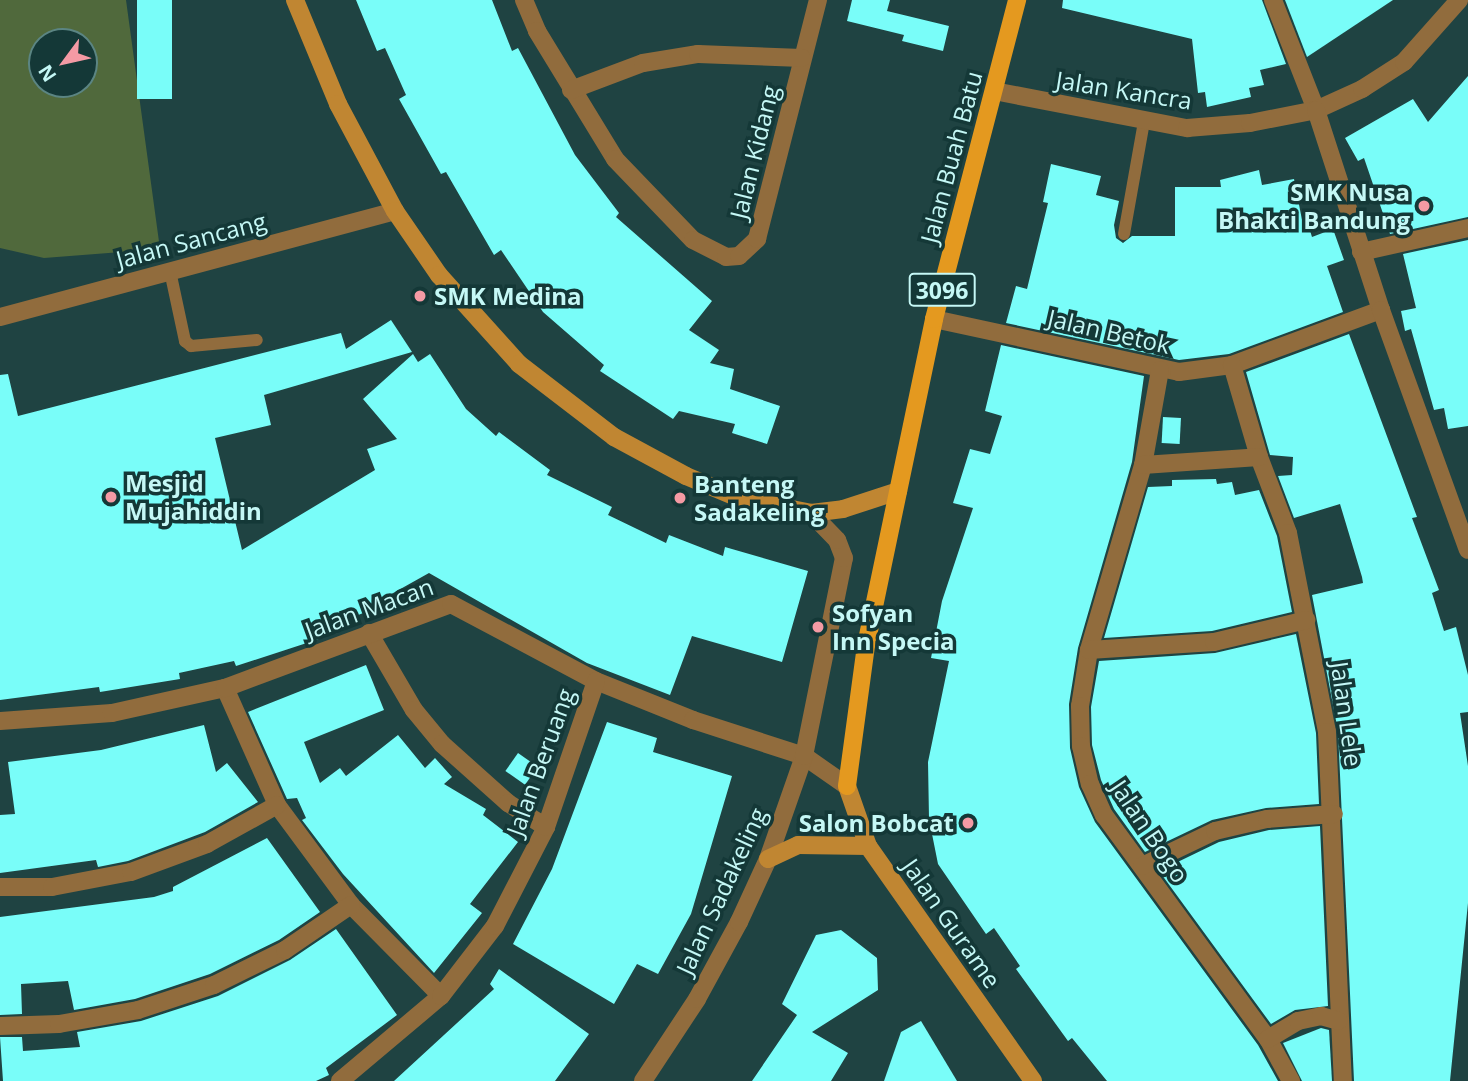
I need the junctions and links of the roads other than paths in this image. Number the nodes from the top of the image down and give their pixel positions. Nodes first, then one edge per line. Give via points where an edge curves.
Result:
1 (295, 0) edge
2 (524, 0) edge
3 (818, 0) edge
4 (1017, 0) edge
5 (1273, 0) edge
6 (1459, 0) edge
7 (802, 58) junction
8 (571, 90) junction
9 (994, 91) junction
10 (1316, 110) junction
11 (1144, 122) junction
12 (395, 211) junction
13 (1468, 229) edge
14 (1124, 234) dead end
15 (1361, 252) junction
16 (170, 271) junction
17 (1381, 310) junction
18 (0, 317) edge
19 (934, 319) junction
20 (257, 340) dead end
21 (1232, 365) junction
22 (1160, 370) junction
23 (1259, 457) junction
24 (1143, 465) junction
25 (898, 491) junction
26 (811, 513) junction
27 (1468, 550) edge
28 (1306, 620) junction
29 (369, 633) junction
30 (1089, 650) junction
31 (596, 681) junction
32 (225, 688) junction
33 (0, 722) edge
34 (804, 756) junction
35 (847, 786) junction
36 (276, 805) junction
37 (1334, 814) junction
38 (546, 827) junction
39 (868, 846) junction
40 (768, 859) junction
41 (1142, 866) junction
42 (0, 887) edge
43 (351, 905) junction
44 (441, 996) junction
45 (1338, 1021) junction
46 (0, 1026) edge
47 (1268, 1039) junction
48 (340, 1081) edge
49 (643, 1081) edge
50 (1033, 1081) edge
51 (1291, 1081) edge
52 (1343, 1081) edge

1 - 12 main road via 338,104
2 - 8 street, Jalan Kidang
3 - 7 street, Jalan Kidang
4 - 9 main road, Jalan Buah Batu / 3096
5 - 10 street
6 - 10 street, Jalan Kancra via 1404,62 1362,89
7 - 8 street via 698,54 643,63
7 - 8 street, Jalan Kidang via 757,239 739,256 713,254 692,240 615,159
9 - 11 street, Jalan Kancra
9 - 19 main road, Jalan Buah Batu / 3096
10 - 11 street, Jalan Kancra via 1250,123 1187,128
10 - 15 street
11 - 14 lane
12 - 16 street, Jalan Sancang
12 - 26 main road via 439,275 519,364 614,437 741,499
13 - 15 street
15 - 17 street
16 - 18 street, Jalan Sancang
16 - 20 lane via 185,341 191,346
17 - 21 street, Jalan Betok
17 - 27 street
19 - 22 street, Jalan Betok
19 - 25 main road, Jalan Buah Batu / 3096
21 - 22 street, Jalan Betok
21 - 23 street, Jalan Lele
22 - 24 street, Jalan Bogo
23 - 24 street
23 - 28 street, Jalan Lele via 1288,533
24 - 30 street, Jalan Bogo
25 - 26 main road via 843,509
25 - 35 main road via 866,645
26 - 34 street, Jalan Sadakeling via 837,540 844,558
28 - 30 street via 1214,642
28 - 37 street, Jalan Lele via 1327,732
29 - 31 street, Jalan Macan via 451,604
29 - 32 street, Jalan Macan
29 - 38 street via 414,710 442,744 508,803
30 - 41 street, Jalan Bogo via 1080,706 1081,746 1090,784 1104,815
31 - 34 street, Jalan Macan via 693,720
31 - 38 street, Jalan Beruang
32 - 33 street, Jalan Macan via 112,713
32 - 36 street
34 - 35 street, Jalan Macan
34 - 40 street, Jalan Sadakeling
35 - 39 main road, Jalan Gurame
36 - 42 street via 207,844 131,872 52,887
36 - 43 street
37 - 41 street via 1267,819 1215,831
37 - 45 street, Jalan Lele
38 - 44 street, Jalan Beruang via 495,926
39 - 40 main road via 836,842 799,845
39 - 50 main road, Jalan Gurame
40 - 49 street, Jalan Sadakeling via 697,999
41 - 47 street, Jalan Bogo
43 - 44 street
43 - 46 street via 285,950 214,985 138,1010 59,1024
44 - 48 street, Jalan Beruang
45 - 47 street via 1321,1016 1298,1021
45 - 52 street, Jalan Lele
47 - 51 street, Jalan Bogo

